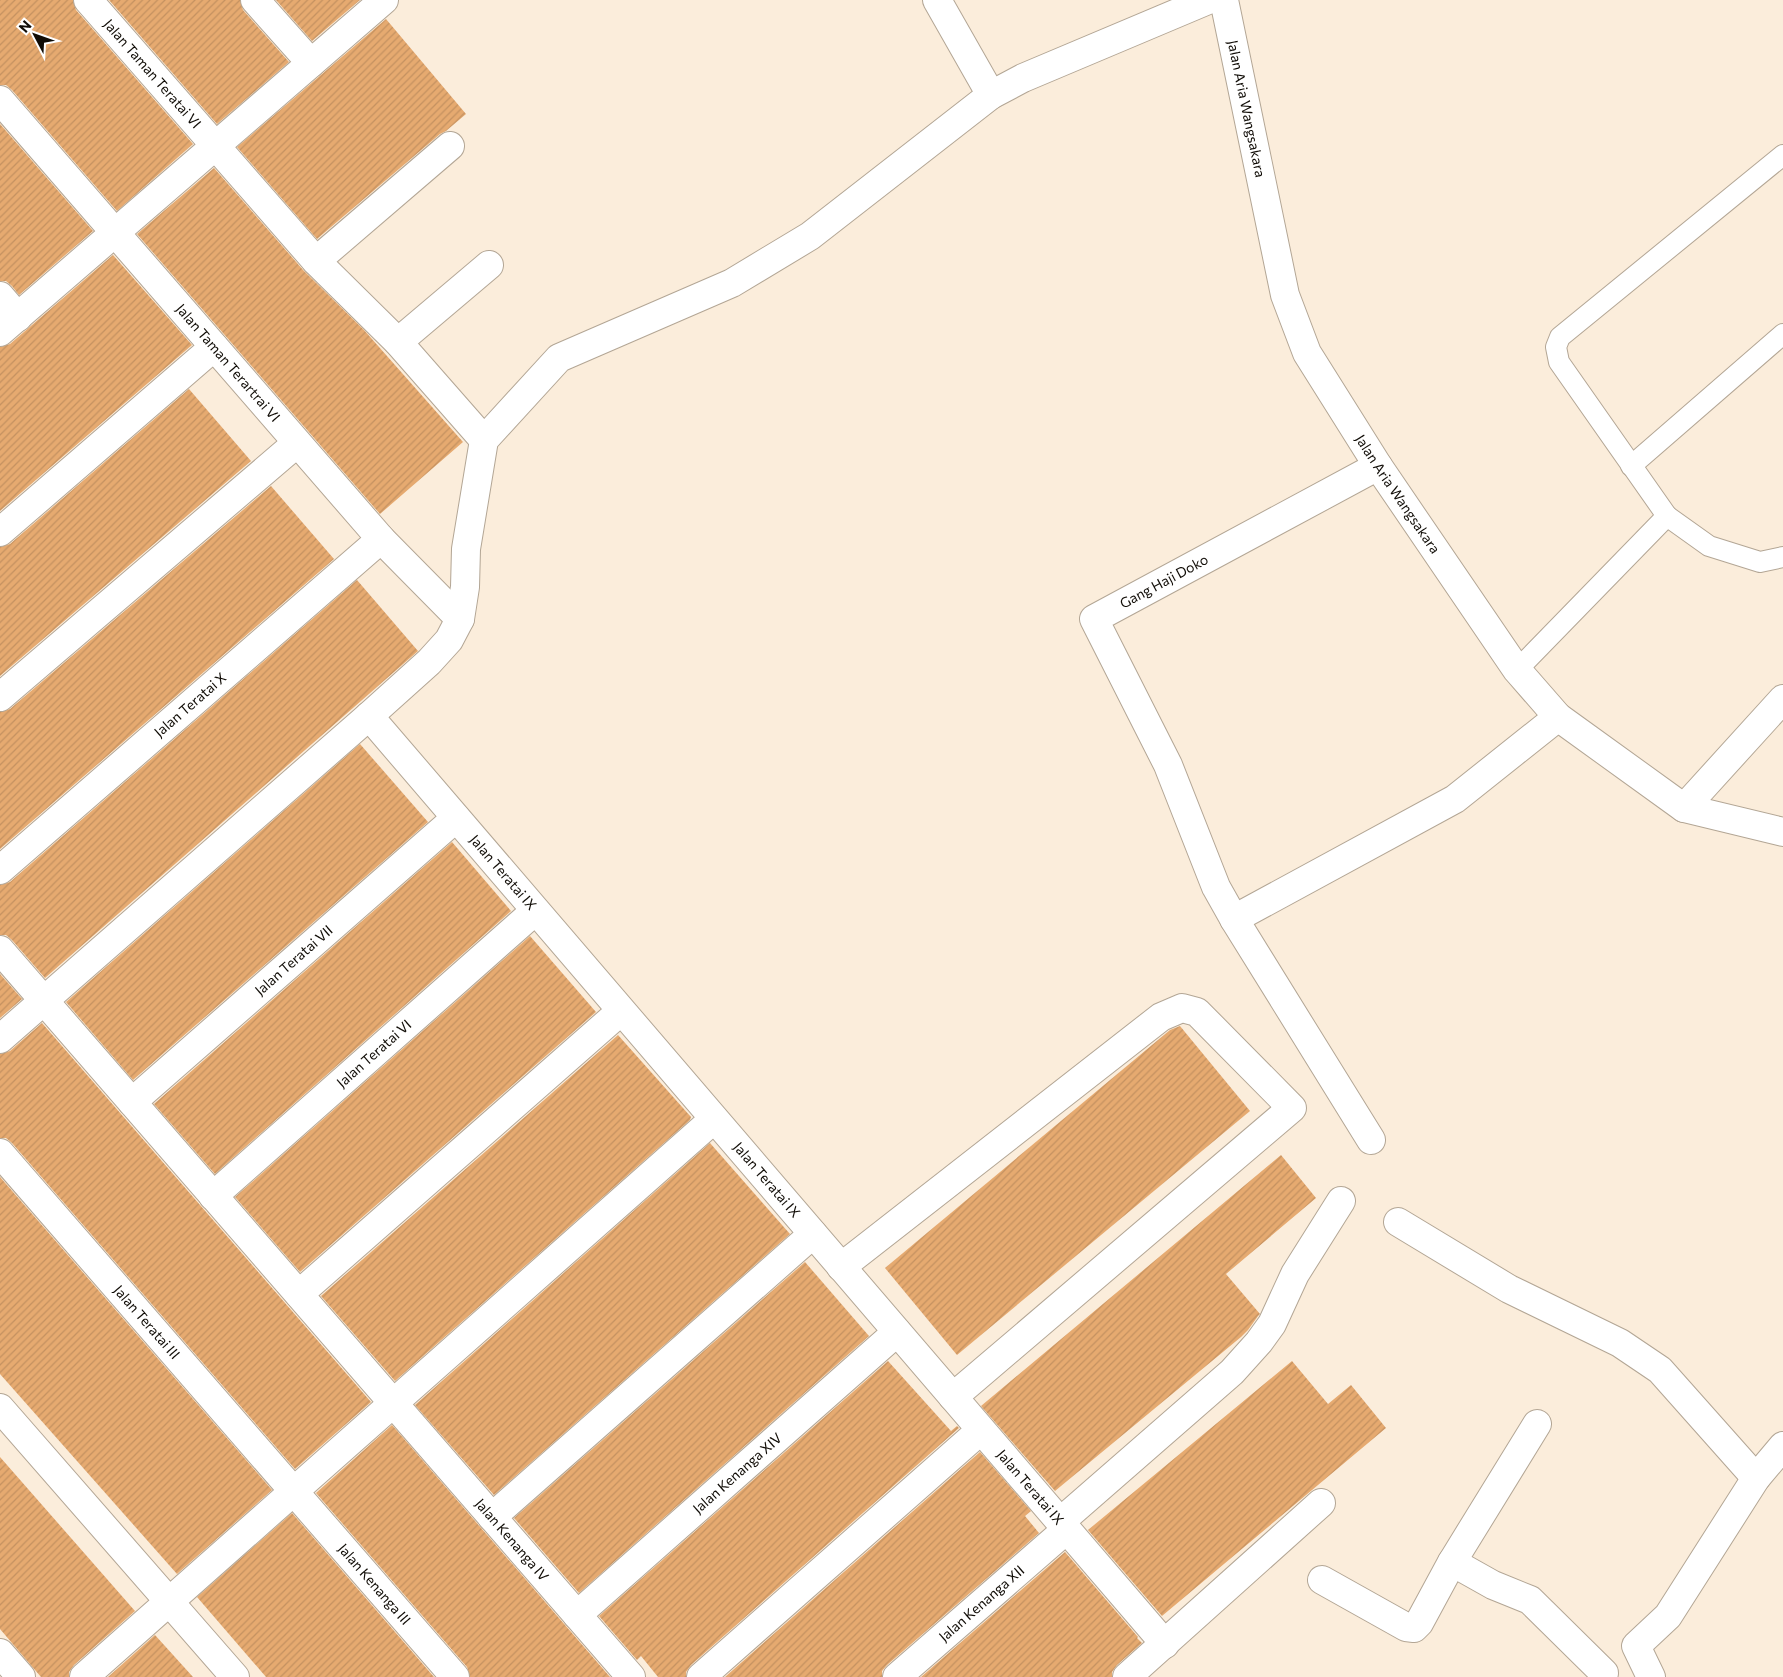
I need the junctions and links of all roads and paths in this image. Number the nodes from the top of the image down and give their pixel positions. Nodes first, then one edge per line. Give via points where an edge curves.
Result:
1 (88, 0) edge
2 (255, 0) edge
3 (384, 0) edge
4 (937, 0) edge
5 (1208, 0) edge
6 (1224, 0) edge
7 (311, 63) junction
8 (992, 96) junction
9 (0, 100) edge
10 (450, 146) dead end
11 (215, 147) junction
12 (1783, 155) edge
13 (115, 233) junction
14 (316, 261) junction
15 (489, 265) dead end
16 (0, 296) edge
17 (9, 325) edge
18 (1783, 334) edge
19 (398, 342) junction
20 (214, 347) junction
21 (484, 440) junction
22 (297, 443) junction
23 (1378, 466) junction
24 (1631, 466) junction
25 (1668, 516) junction
26 (0, 532) edge
27 (381, 538) junction
28 (1783, 557) edge
29 (460, 620) junction
30 (1517, 670) junction
31 (0, 697) edge
32 (1783, 699) edge
33 (369, 716) junction
34 (1558, 717) junction
35 (1684, 808) junction
36 (456, 818) junction
37 (1783, 832) edge
38 (0, 870) edge
39 (535, 910) junction
40 (1234, 919) junction
41 (0, 950) edge
42 (44, 1001) junction
43 (621, 1011) junction
44 (0, 1039) edge
45 (132, 1102) junction
46 (714, 1119) junction
47 (1371, 1140) dead end
48 (0, 1153) edge
49 (213, 1196) junction
50 (1341, 1201) dead end
51 (1398, 1222) dead end
52 (813, 1234) junction
53 (841, 1267) junction
54 (299, 1294) junction
55 (897, 1332) junction
56 (953, 1397) junction
57 (393, 1403) junction
58 (0, 1408) edge
59 (1537, 1424) dead end
60 (981, 1430) junction
61 (1783, 1446) edge
62 (1756, 1478) junction
63 (294, 1491) junction
64 (1321, 1503) dead end
65 (492, 1517) junction
66 (1063, 1526) junction
67 (1452, 1562) junction
68 (1322, 1580) dead end
69 (169, 1601) junction
70 (577, 1615) junction
71 (1165, 1644) junction
72 (1636, 1646) junction
73 (0, 1653) edge
74 (1602, 1675) edge
75 (21, 1677) edge
76 (84, 1677) edge
77 (235, 1677) edge
78 (455, 1677) edge
79 (631, 1677) edge
80 (701, 1677) edge
81 (897, 1677) edge
82 (1127, 1677) edge
83 (1651, 1677) edge

1 - 11 street, Jalan Taman Teratai VI
2 - 7 street
3 - 7 street
4 - 8 street
5 - 8 street via 1023,78
6 - 23 street, Jalan Aria Wangsakara via 1285,296 1307,353
7 - 11 street
8 - 21 street via 810,236 732,283 559,358
9 - 13 street, Jalan Taman Terartrai VI
10 - 14 street
11 - 13 street
11 - 14 street, Jalan Taman Teratai VI
12 - 24 lane via 1560,337 1556,347 1559,362
13 - 17 street
13 - 20 street, Jalan Taman Terartrai VI
14 - 19 street, Jalan Taman Teratai VI
15 - 19 street
16 - 17 street
18 - 24 lane
19 - 21 street, Jalan Taman Teratai VI
20 - 22 street, Jalan Taman Terartrai VI
20 - 26 street
21 - 29 street via 466,549
22 - 27 street, Jalan Taman Terartrai VI
22 - 31 street
23 - 30 street, Jalan Aria Wangsakara
23 - 40 street, Gang Haji Doko via 1094,618 1168,765 1216,887
24 - 25 lane
25 - 28 lane via 1709,546 1760,562
25 - 30 lane
27 - 29 street, Jalan Taman Terartrai VI
27 - 38 street, Jalan Teratai X
29 - 33 street via 449,640 429,662
30 - 34 street, Jalan Aria Wangsakara
32 - 35 street
33 - 36 street, Jalan Teratai IX
33 - 42 street
34 - 35 street, Jalan Aria Wangsakara
34 - 40 street via 1455,799
35 - 37 street, Jalan Aria Wangsakara
36 - 39 street, Jalan Teratai IX
36 - 45 street, Jalan Teratai VII
39 - 43 street, Jalan Teratai IX
39 - 49 street, Jalan Teratai VI
40 - 47 street
41 - 42 street, Jalan Kenanga IV
42 - 44 street
42 - 45 street, Jalan Kenanga IV
43 - 46 street, Jalan Teratai IX
43 - 54 street
45 - 49 street, Jalan Kenanga IV
46 - 52 street, Jalan Teratai IX
46 - 57 street
48 - 63 street, Jalan Teratai III
49 - 54 street, Jalan Kenanga IV
50 - 66 street, Jalan Kenanga XII via 1295,1274 1272,1324 1259,1342 1232,1372
51 - 62 street via 1509,1289 1620,1343 1660,1370
52 - 53 street, Jalan Teratai IX
52 - 65 street
53 - 55 street, Jalan Teratai IX
53 - 56 street via 1161,1017 1182,1008 1197,1012 1292,1108
54 - 57 street, Jalan Kenanga IV
55 - 56 street, Jalan Teratai IX
55 - 70 street, Jalan Kenanga XIV
56 - 60 street, Jalan Teratai IX
57 - 63 street
57 - 65 street, Jalan Kenanga IV
58 - 69 street
59 - 67 street
60 - 66 street, Jalan Teratai IX
60 - 80 street
61 - 62 street
62 - 72 street via 1668,1616
63 - 69 street
63 - 78 street, Jalan Kenanga III
64 - 71 street
65 - 70 street, Jalan Kenanga IV
66 - 71 street, Jalan Teratai IX
66 - 81 street, Jalan Kenanga XII
67 - 68 street via 1414,1628 1406,1627
67 - 74 street via 1493,1585 1530,1600
69 - 76 street
69 - 77 street
70 - 79 street, Jalan Kenanga IV
71 - 82 street
72 - 74 street
72 - 83 street
73 - 75 street

